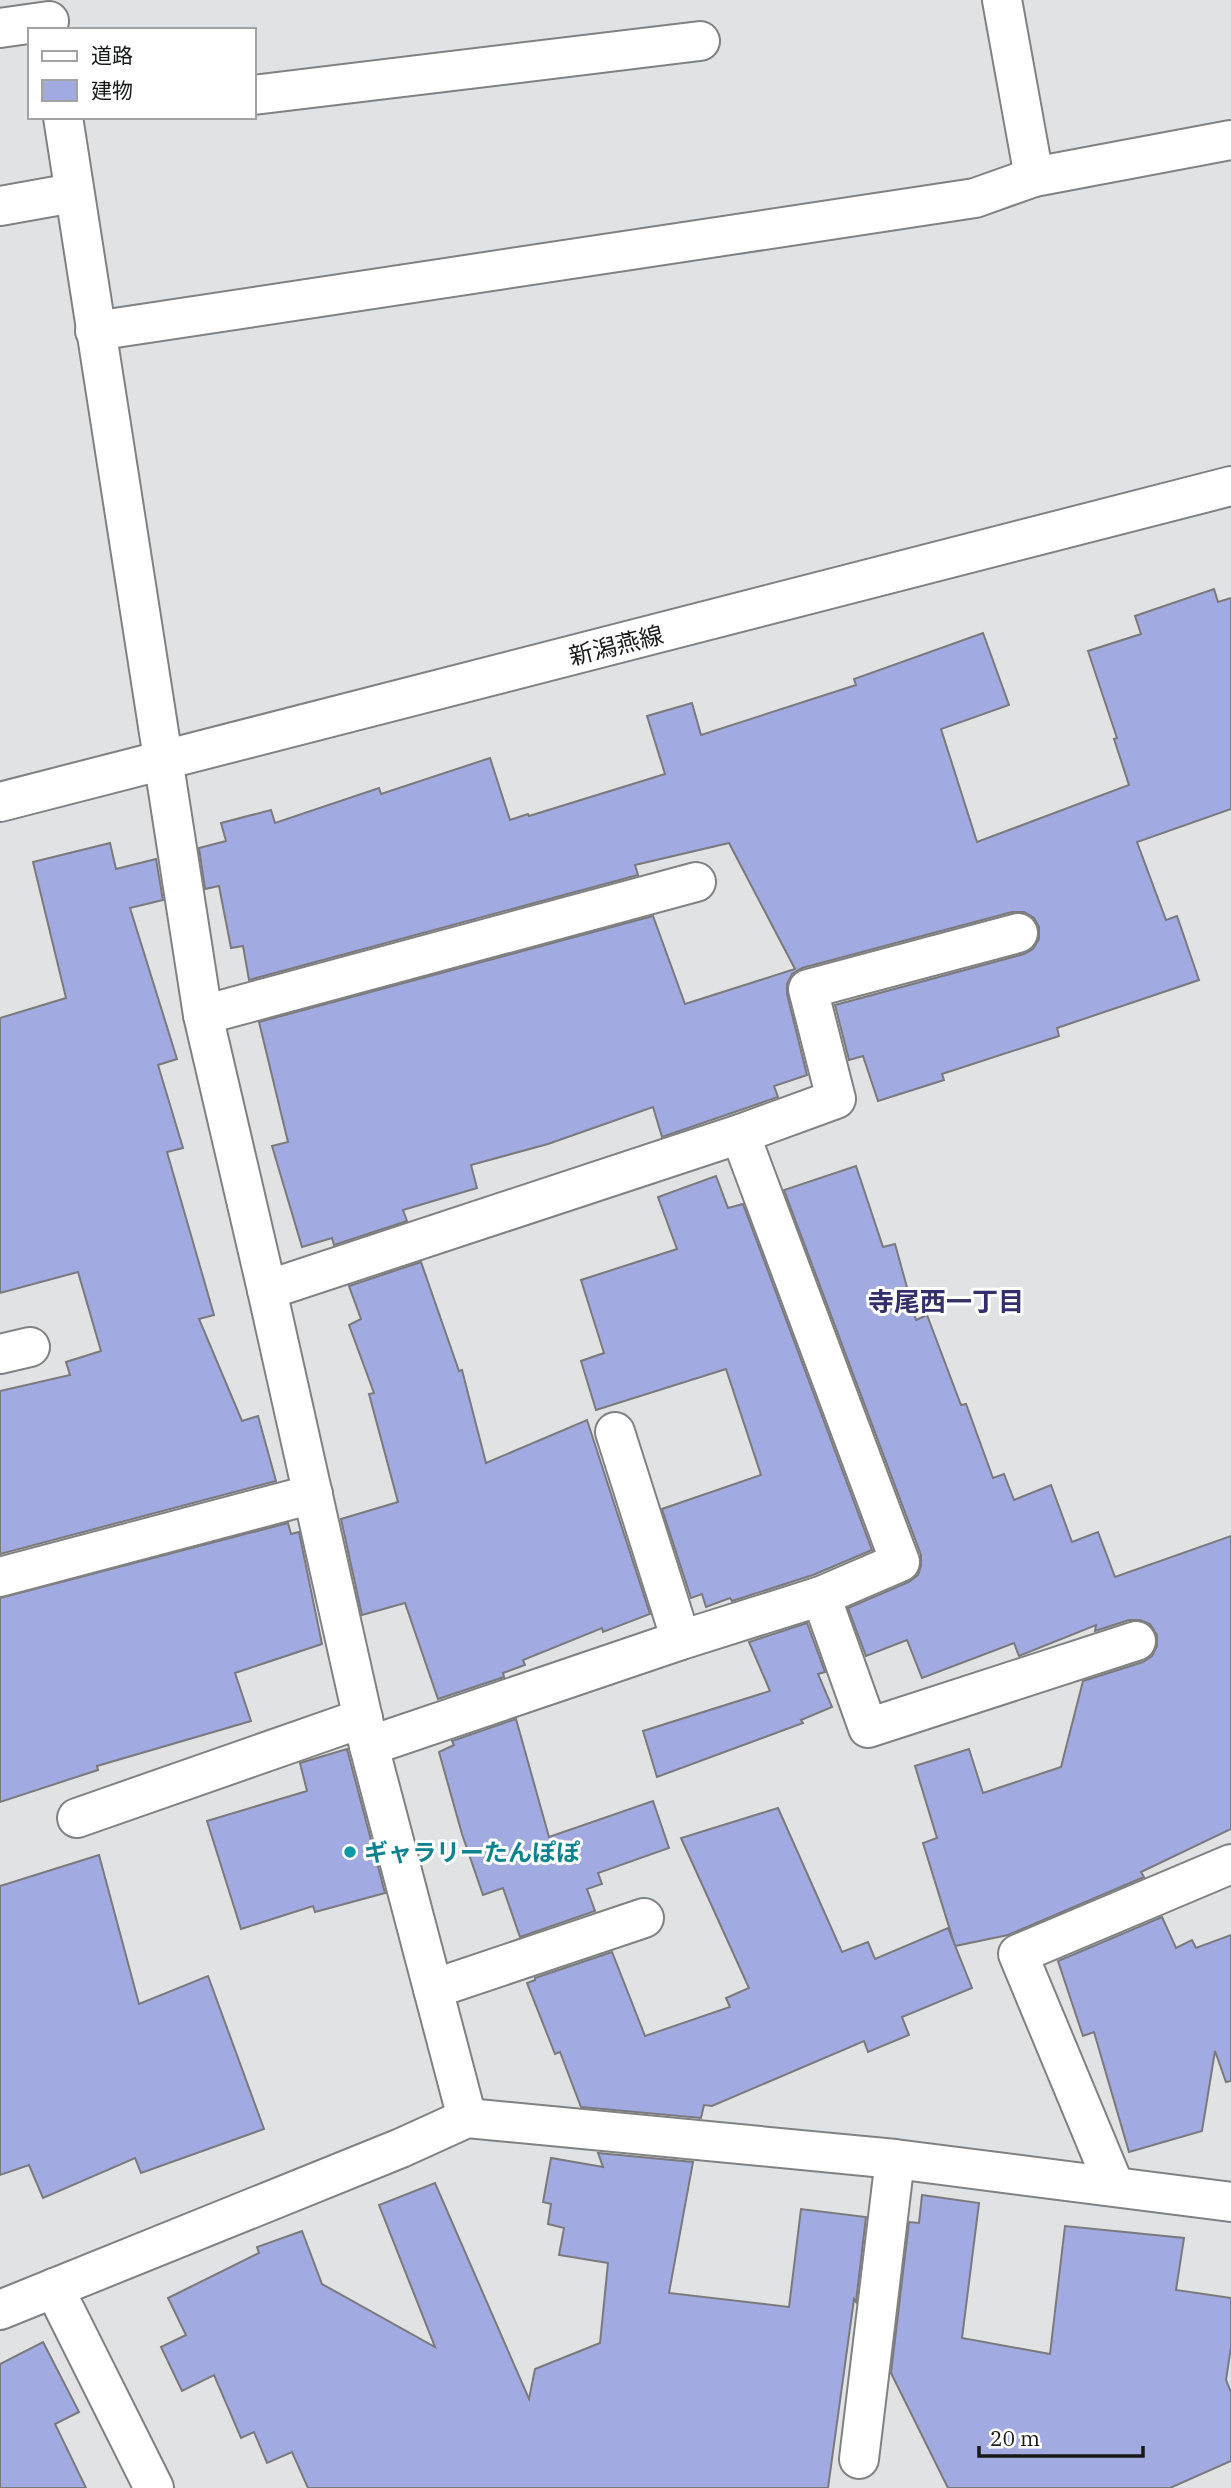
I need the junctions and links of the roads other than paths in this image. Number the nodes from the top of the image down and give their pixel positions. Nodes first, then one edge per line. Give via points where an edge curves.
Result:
1 (1002, 0) edge
2 (49, 17) edge
3 (0, 28) edge
4 (700, 41) dead end
5 (256, 95) edge
6 (63, 119) edge
7 (1231, 140) edge
8 (1034, 177) junction
9 (73, 193) junction
10 (0, 206) edge
11 (95, 331) junction
12 (1231, 486) edge
13 (164, 761) junction
14 (0, 802) edge
15 (696, 882) dead end
16 (1018, 933) dead end
17 (202, 1015) junction
18 (740, 1134) junction
19 (267, 1290) junction
20 (615, 1432) dead end
21 (313, 1494) junction
22 (0, 1577) edge
23 (821, 1596) junction
24 (681, 1640) junction
25 (1136, 1642) dead end
26 (366, 1732) junction
27 (77, 1818) dead end
28 (1231, 1864) edge
29 (644, 1917) dead end
30 (433, 1989) junction
31 (467, 2118) junction
32 (895, 2159) junction
33 (1114, 2185) junction
34 (1231, 2202) edge
35 (54, 2288) junction
36 (0, 2310) edge
37 (859, 2459) dead end
38 (154, 2488) edge

1 - 8 street
2 - 3 street
4 - 5 street
6 - 9 street
7 - 8 street
8 - 11 street via 975,198
9 - 10 street
9 - 11 street
11 - 13 street
12 - 13 street, 新潟燕線
13 - 14 street, 新潟燕線
13 - 17 street
15 - 17 street
16 - 18 street via 808,989 836,1099
17 - 19 street
18 - 19 street
18 - 23 street via 900,1562
19 - 21 street
20 - 24 street
21 - 22 street
21 - 26 street
23 - 24 street
23 - 25 street via 868,1728
24 - 26 street
26 - 27 street
26 - 30 street
28 - 33 street via 1018,1954
29 - 30 street
30 - 31 street
31 - 32 street
31 - 35 street
32 - 33 street
32 - 37 street
33 - 34 street
35 - 36 street
35 - 38 street

